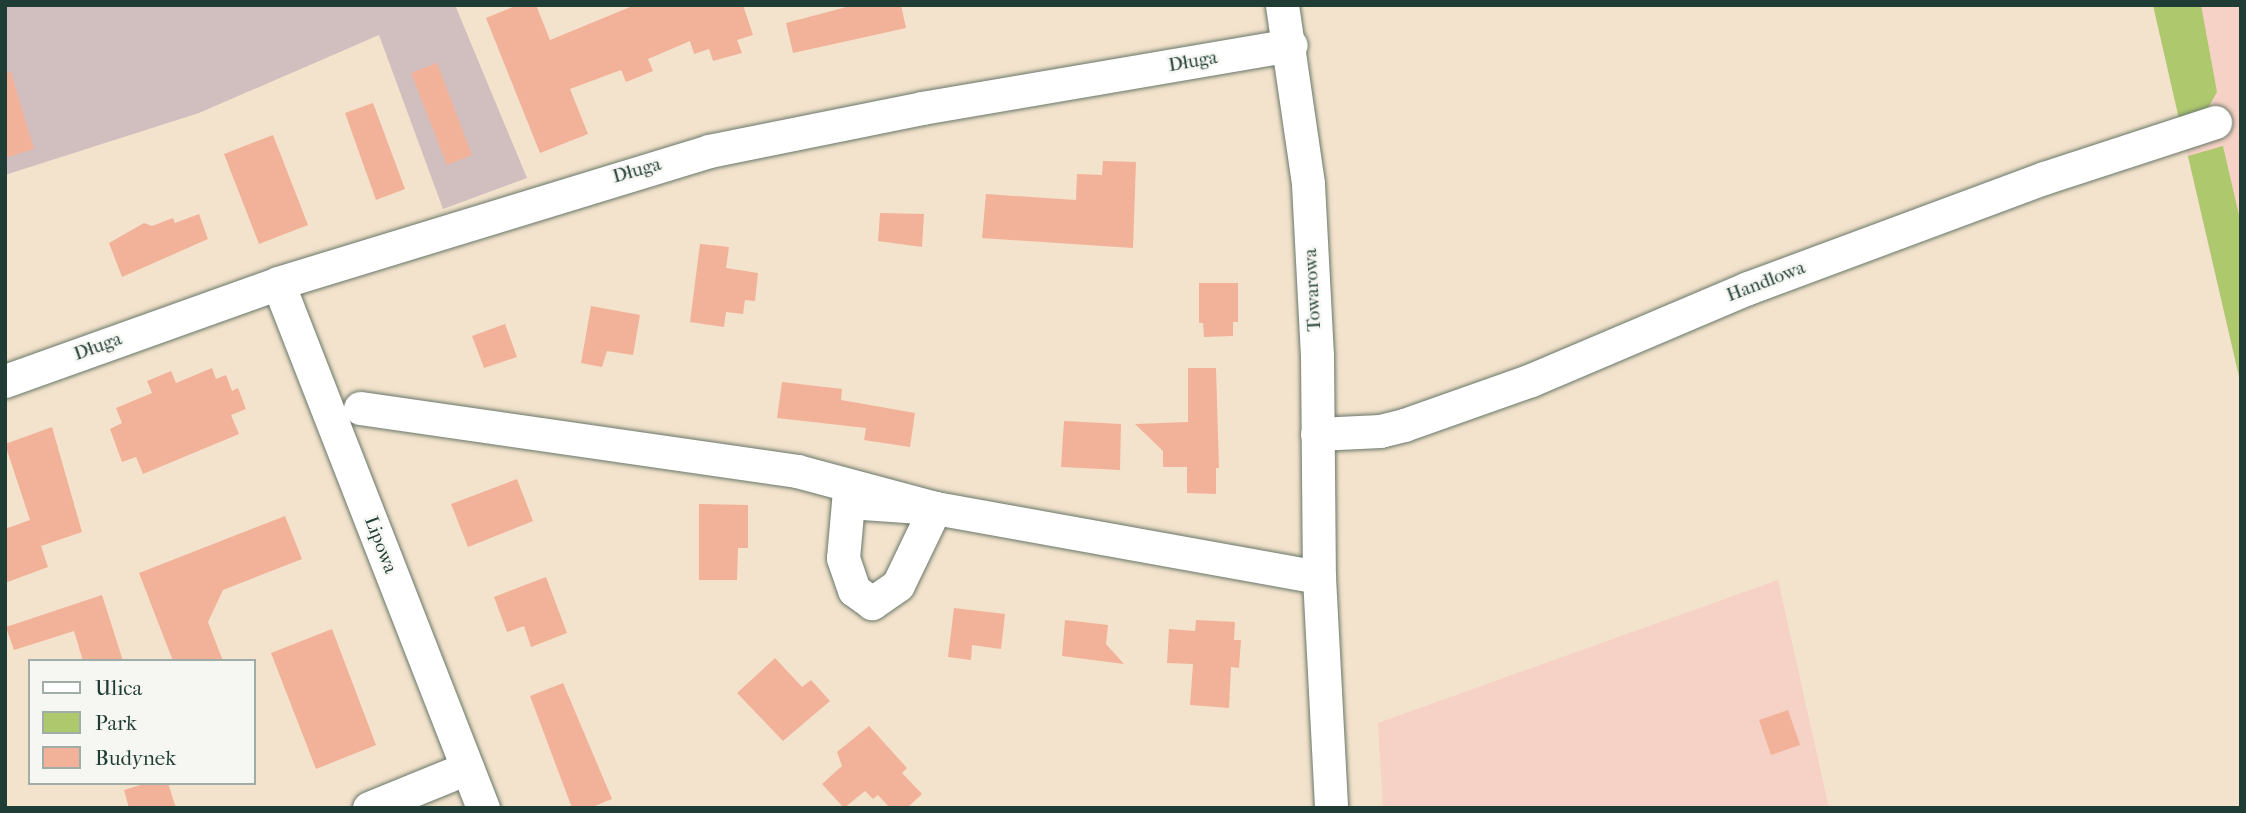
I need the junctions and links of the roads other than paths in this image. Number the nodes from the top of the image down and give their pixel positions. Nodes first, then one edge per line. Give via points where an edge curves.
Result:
1 (1282, 5) edge
2 (1290, 45) junction
3 (2215, 122) dead end
4 (278, 283) junction
5 (5, 381) edge
6 (360, 408) dead end
7 (1317, 434) junction
8 (1319, 577) junction
9 (467, 768) junction
10 (369, 808) edge
11 (483, 808) edge
12 (1331, 808) edge

1 - 2 street, Towarowa
2 - 4 street, Długa via 922,108 709,151
2 - 7 street, Towarowa via 1308,184
3 - 7 street, Handlowa via 2044,178 1748,288 1531,380 1404,425
4 - 5 street, Długa
4 - 9 street, Lipowa
6 - 8 street via 797,471 935,508
7 - 8 street, Towarowa
8 - 12 street, Towarowa
9 - 10 street
9 - 11 street, Lipowa

